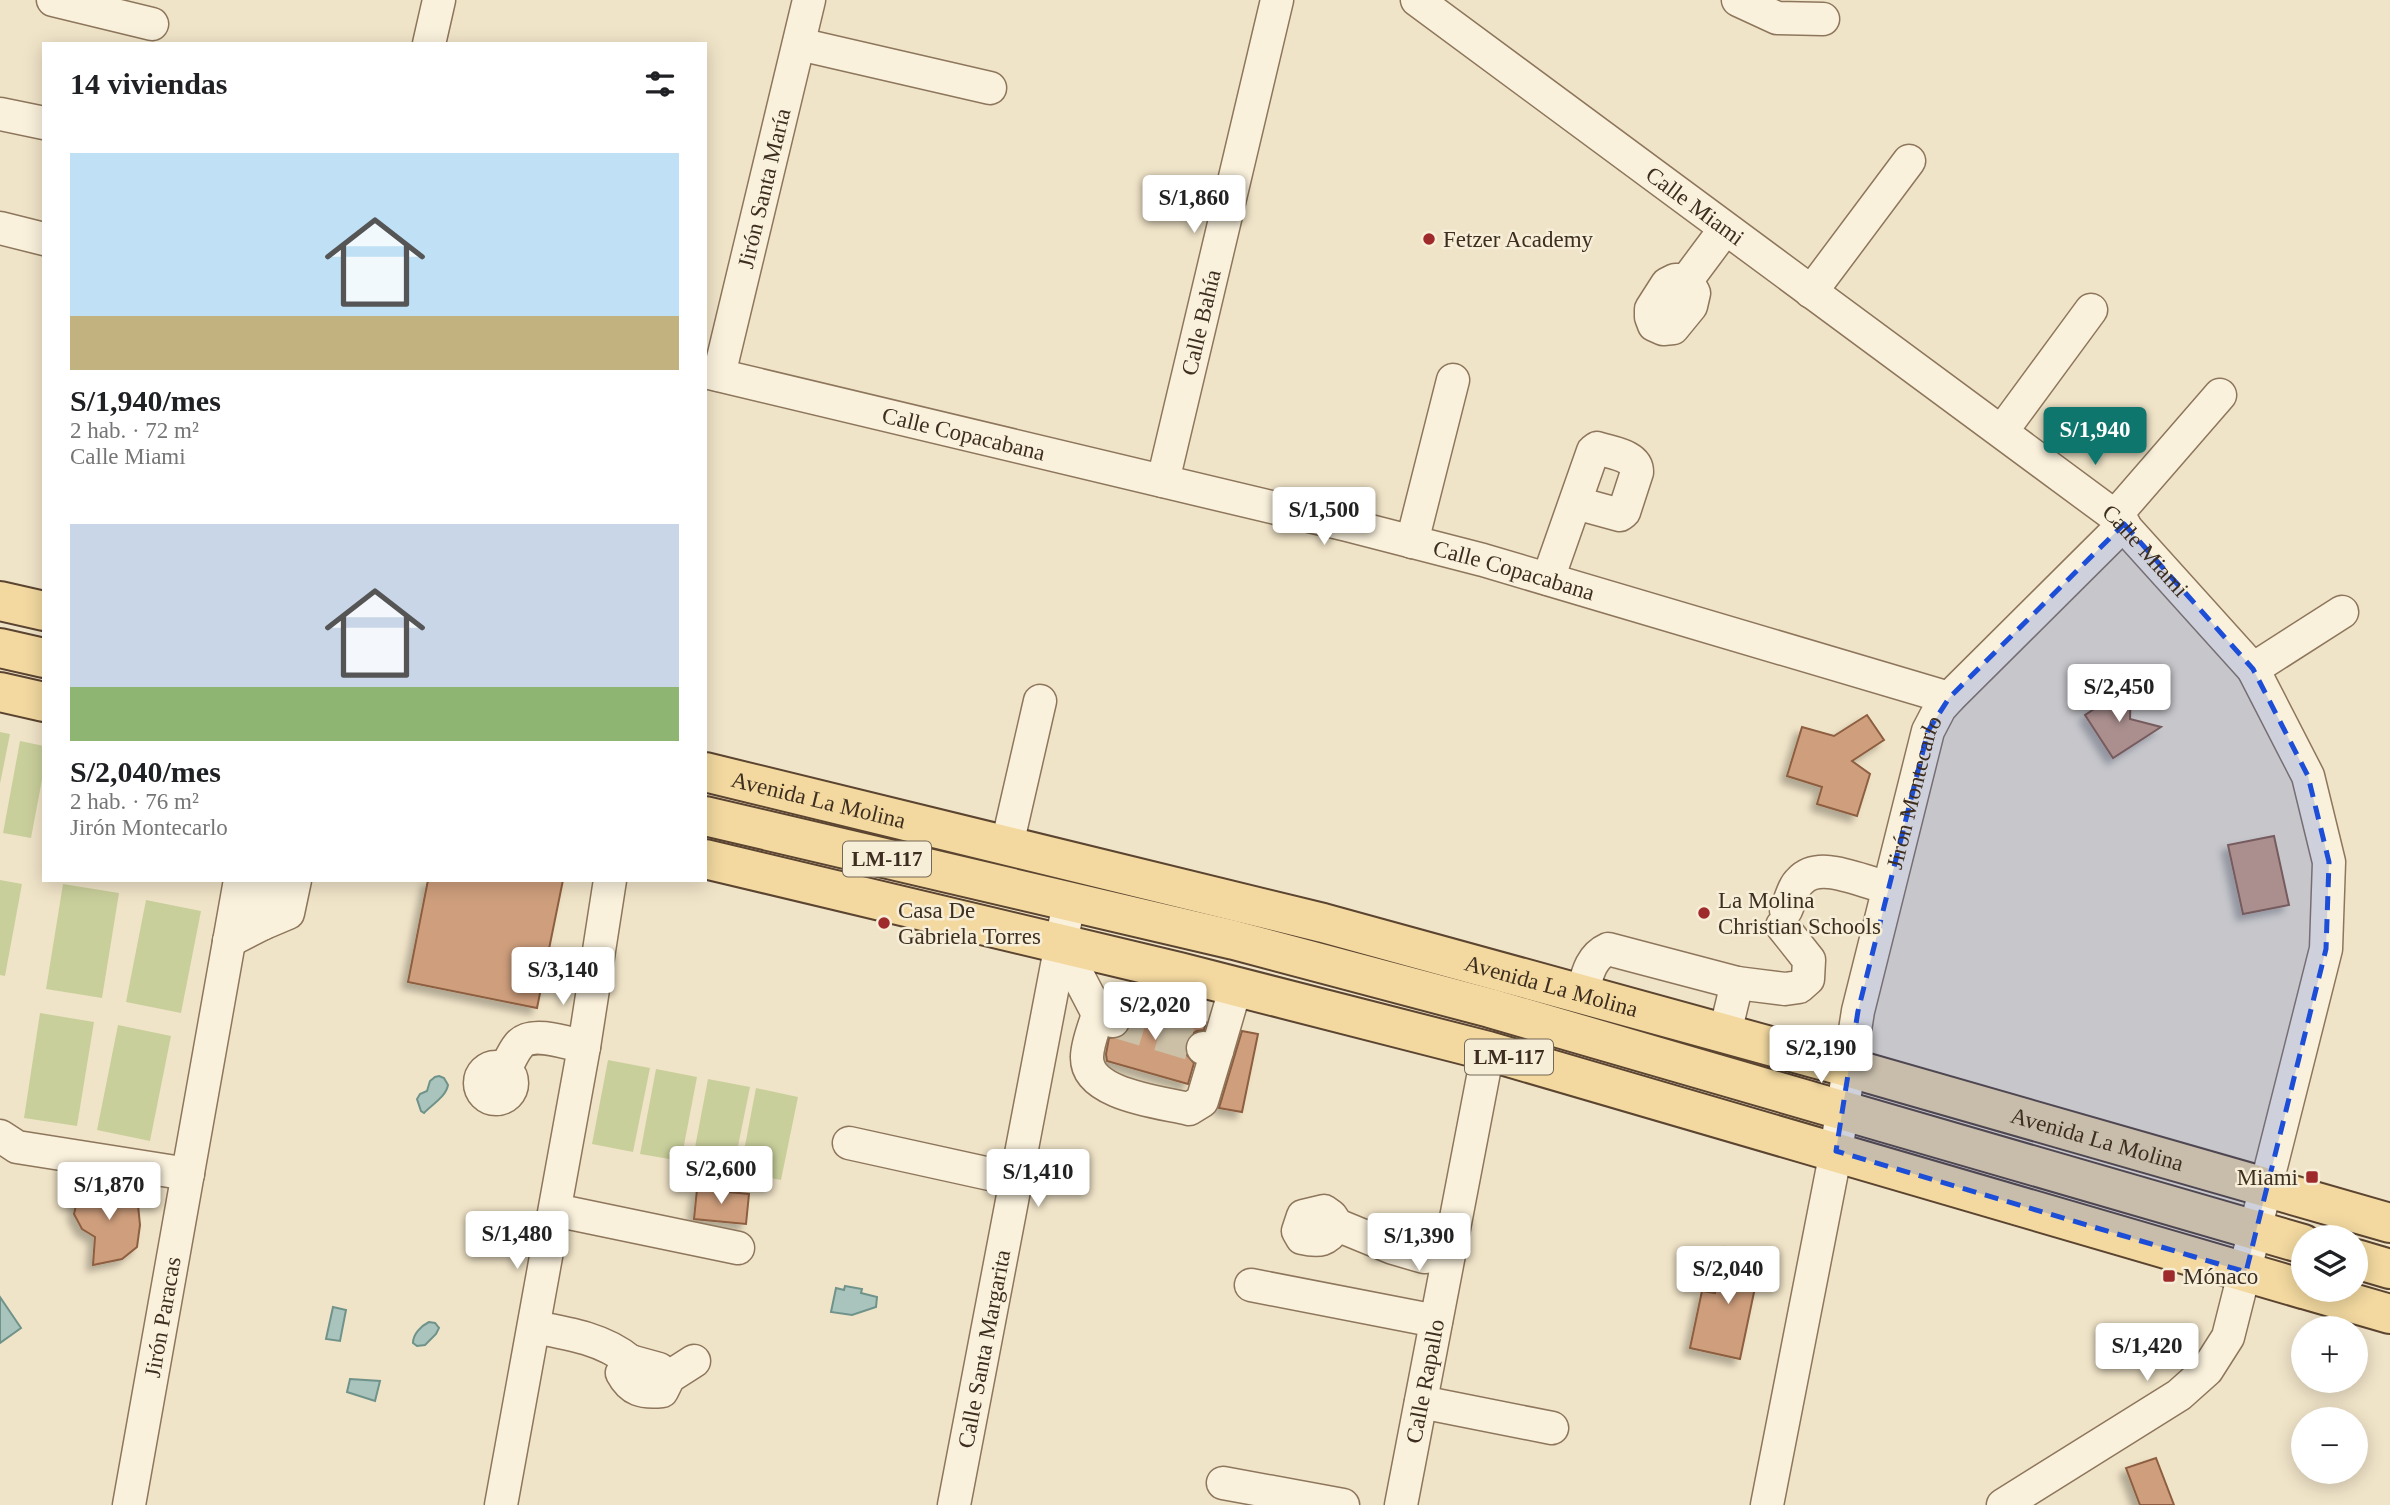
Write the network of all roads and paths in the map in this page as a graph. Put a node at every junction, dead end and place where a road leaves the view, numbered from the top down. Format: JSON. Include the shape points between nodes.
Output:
{"nodes":[{"id":1,"x":53,"y":0,"type":"edge"},
{"id":2,"x":439,"y":0,"type":"edge"},
{"id":3,"x":809,"y":0,"type":"edge"},
{"id":4,"x":1277,"y":0,"type":"edge"},
{"id":5,"x":1417,"y":0,"type":"edge"},
{"id":6,"x":1738,"y":0,"type":"edge"},
{"id":7,"x":1823,"y":19,"type":"dead end"},
{"id":8,"x":152,"y":24,"type":"dead end"},
{"id":9,"x":429,"y":42,"type":"edge"},
{"id":10,"x":799,"y":44,"type":"junction"},
{"id":11,"x":990,"y":88,"type":"dead end"},
{"id":12,"x":0,"y":114,"type":"edge"},
{"id":13,"x":42,"y":123,"type":"edge"},
{"id":14,"x":1909,"y":161,"type":"dead end"},
{"id":15,"x":0,"y":228,"type":"edge"},
{"id":16,"x":1725,"y":229,"type":"junction"},
{"id":17,"x":42,"y":238,"type":"edge"},
{"id":18,"x":1687,"y":280,"type":"dead end"},
{"id":19,"x":1811,"y":292,"type":"junction"},
{"id":20,"x":2091,"y":310,"type":"dead end"},
{"id":21,"x":712,"y":374,"type":"edge"},
{"id":22,"x":1453,"y":380,"type":"dead end"},
{"id":23,"x":2220,"y":395,"type":"dead end"},
{"id":24,"x":2002,"y":431,"type":"junction"},
{"id":25,"x":1163,"y":481,"type":"junction"},
{"id":26,"x":1576,"y":503,"type":"dead end"},
{"id":27,"x":2120,"y":520,"type":"junction"},
{"id":28,"x":1412,"y":542,"type":"junction"},
{"id":29,"x":1548,"y":579,"type":"junction"},
{"id":30,"x":2342,"y":612,"type":"dead end"},
{"id":31,"x":0,"y":648,"type":"edge"},
{"id":32,"x":42,"y":658,"type":"edge"},
{"id":33,"x":2253,"y":669,"type":"junction"},
{"id":34,"x":0,"y":692,"type":"edge"},
{"id":35,"x":1949,"y":698,"type":"junction"},
{"id":36,"x":1040,"y":701,"type":"dead end"},
{"id":37,"x":42,"y":702,"type":"edge"},
{"id":38,"x":707,"y":772,"type":"edge"},
{"id":39,"x":707,"y":817,"type":"edge"},
{"id":40,"x":1007,"y":845,"type":"junction"},
{"id":41,"x":707,"y":859,"type":"edge"},
{"id":42,"x":240,"y":882,"type":"edge"},
{"id":43,"x":272,"y":882,"type":"edge"},
{"id":44,"x":295,"y":882,"type":"edge"},
{"id":45,"x":610,"y":882,"type":"edge"},
{"id":46,"x":1888,"y":887,"type":"junction"},
{"id":47,"x":1069,"y":902,"type":"junction"},
{"id":48,"x":262,"y":924,"type":"junction"},
{"id":49,"x":229,"y":941,"type":"junction"},
{"id":50,"x":1061,"y":943,"type":"junction"},
{"id":51,"x":1737,"y":983,"type":"junction"},
{"id":52,"x":1236,"y":986,"type":"junction"},
{"id":53,"x":1582,"y":994,"type":"junction"},
{"id":54,"x":1725,"y":1033,"type":"junction"},
{"id":55,"x":584,"y":1047,"type":"junction"},
{"id":56,"x":1488,"y":1051,"type":"junction"},
{"id":57,"x":1850,"y":1068,"type":"junction"},
{"id":58,"x":505,"y":1070,"type":"dead end"},
{"id":59,"x":1843,"y":1109,"type":"junction"},
{"id":60,"x":0,"y":1136,"type":"edge"},
{"id":61,"x":849,"y":1143,"type":"dead end"},
{"id":62,"x":1836,"y":1152,"type":"junction"},
{"id":63,"x":188,"y":1174,"type":"junction"},
{"id":64,"x":1017,"y":1180,"type":"junction"},
{"id":65,"x":2266,"y":1186,"type":"junction"},
{"id":66,"x":555,"y":1210,"type":"junction"},
{"id":67,"x":2390,"y":1223,"type":"edge"},
{"id":68,"x":1337,"y":1225,"type":"dead end"},
{"id":69,"x":2256,"y":1230,"type":"junction"},
{"id":70,"x":2291,"y":1240,"type":"edge"},
{"id":71,"x":737,"y":1248,"type":"dead end"},
{"id":72,"x":1449,"y":1254,"type":"junction"},
{"id":73,"x":2368,"y":1263,"type":"edge"},
{"id":74,"x":2390,"y":1269,"type":"edge"},
{"id":75,"x":2246,"y":1272,"type":"junction"},
{"id":76,"x":1251,"y":1285,"type":"dead end"},
{"id":77,"x":2291,"y":1285,"type":"edge"},
{"id":78,"x":2349,"y":1302,"type":"edge"},
{"id":79,"x":2390,"y":1314,"type":"edge"},
{"id":80,"x":1436,"y":1321,"type":"junction"},
{"id":81,"x":534,"y":1327,"type":"junction"},
{"id":82,"x":682,"y":1369,"type":"dead end"},
{"id":83,"x":1421,"y":1402,"type":"junction"},
{"id":84,"x":1552,"y":1428,"type":"dead end"},
{"id":85,"x":1223,"y":1483,"type":"dead end"},
{"id":86,"x":129,"y":1505,"type":"edge"},
{"id":87,"x":502,"y":1505,"type":"edge"},
{"id":88,"x":954,"y":1505,"type":"edge"},
{"id":89,"x":1343,"y":1505,"type":"edge"},
{"id":90,"x":1401,"y":1505,"type":"edge"},
{"id":91,"x":1767,"y":1505,"type":"edge"},
{"id":92,"x":2003,"y":1505,"type":"edge"}],
"edges":[{"from":1,"to":8,"type":"street"},
{"from":2,"to":9,"type":"street"},
{"from":3,"to":10,"type":"street","name":"Jirón Santa María"},
{"from":4,"to":25,"type":"street","name":"Calle Bahía"},
{"from":5,"to":16,"type":"street","name":"Calle Miami"},
{"from":6,"to":7,"type":"street","via":[[1777,18]]},
{"from":10,"to":11,"type":"street"},
{"from":10,"to":21,"type":"street","name":"Jirón Santa María"},
{"from":12,"to":13,"type":"street"},
{"from":14,"to":19,"type":"street"},
{"from":15,"to":17,"type":"street"},
{"from":16,"to":18,"type":"street"},
{"from":16,"to":19,"type":"street","name":"Calle Miami"},
{"from":19,"to":24,"type":"street","name":"Calle Miami"},
{"from":20,"to":24,"type":"street"},
{"from":21,"to":25,"type":"street","name":"Calle Copacabana"},
{"from":22,"to":28,"type":"street"},
{"from":23,"to":27,"type":"street","name":"Jirón Montecarlo"},
{"from":24,"to":27,"type":"street","name":"Calle Miami"},
{"from":25,"to":28,"type":"street","name":"Calle Copacabana"},
{"from":26,"to":29,"type":"street"},
{"from":27,"to":33,"type":"street","name":"Calle Miami"},
{"from":27,"to":35,"type":"street","name":"Jirón Montecarlo"},
{"from":28,"to":29,"type":"street","name":"Calle Copacabana"},
{"from":29,"to":35,"type":"street","name":"Calle Copacabana"},
{"from":30,"to":33,"type":"street"},
{"from":31,"to":32,"type":"main road"},
{"from":33,"to":65,"type":"street","name":"Calle Miami","via":[[2308,776],[2329,862],[2326,949]]},
{"from":34,"to":37,"type":"main road"},
{"from":35,"to":46,"type":"street","name":"Jirón Montecarlo","via":[[1927,731]]},
{"from":36,"to":40,"type":"street"},
{"from":38,"to":40,"type":"main road","name":"Avenida La Molina","number":"LM-117"},
{"from":39,"to":47,"type":"main road","name":"Avenida La Molina","number":"LM-117"},
{"from":40,"to":53,"type":"main road","name":"Avenida La Molina","number":"LM-117","via":[[1323,923]]},
{"from":41,"to":50,"type":"main road","number":"LM-117"},
{"from":42,"to":49,"type":"street","name":"Jirón Paracas"},
{"from":43,"to":48,"type":"street"},
{"from":44,"to":48,"type":"street","via":[[288,913]]},
{"from":45,"to":55,"type":"street"},
{"from":46,"to":51,"type":"street","via":[[1831,871],[1817,871],[1799,881],[1784,918],[1809,960],[1808,979],[1799,987],[1784,989]]},
{"from":46,"to":57,"type":"street","name":"Jirón Montecarlo","via":[[1858,1011]]},
{"from":47,"to":50,"type":"street","name":"Calle Santa Margarita"},
{"from":47,"to":59,"type":"main road","name":"Avenida La Molina","number":"LM-117","via":[[1476,1004]]},
{"from":48,"to":49,"type":"street"},
{"from":49,"to":63,"type":"street","name":"Jirón Paracas"},
{"from":50,"to":52,"type":"main road","number":"LM-117"},
{"from":50,"to":52,"type":"street","via":[[1105,1018],[1086,1059],[1105,1087],[1126,1094],[1189,1109],[1202,1101],[1210,1050]]},
{"from":50,"to":64,"type":"street","name":"Calle Santa Margarita"},
{"from":51,"to":53,"type":"street","via":[[1608,949],[1597,953]]},
{"from":51,"to":54,"type":"street"},
{"from":52,"to":56,"type":"main road","number":"LM-117"},
{"from":53,"to":54,"type":"main road","name":"Avenida La Molina","number":"LM-117"},
{"from":54,"to":57,"type":"main road","name":"Avenida La Molina","number":"LM-117"},
{"from":55,"to":58,"type":"street","via":[[530,1037],[520,1043]]},
{"from":55,"to":66,"type":"street"},
{"from":56,"to":62,"type":"main road","number":"LM-117"},
{"from":56,"to":72,"type":"street","name":"Calle Rapallo"},
{"from":57,"to":59,"type":"street","name":"Jirón Montecarlo"},
{"from":57,"to":65,"type":"main road","name":"Avenida La Molina","number":"LM-117"},
{"from":59,"to":62,"type":"street","name":"Jirón Montecarlo"},
{"from":59,"to":69,"type":"main road","name":"Avenida La Molina","number":"LM-117"},
{"from":60,"to":63,"type":"street","via":[[17,1146]]},
{"from":61,"to":64,"type":"street"},
{"from":62,"to":75,"type":"main road","number":"LM-117"},
{"from":62,"to":91,"type":"street","name":"Jirón Montecarlo"},
{"from":63,"to":86,"type":"street","name":"Jirón Paracas"},
{"from":64,"to":88,"type":"street","name":"Calle Santa Margarita"},
{"from":65,"to":67,"type":"main road","name":"Avenida La Molina","number":"LM-117"},
{"from":65,"to":69,"type":"street","name":"Calle Miami"},
{"from":66,"to":71,"type":"street"},
{"from":66,"to":81,"type":"street"},
{"from":68,"to":72,"type":"street","via":[[1424,1257]]},
{"from":69,"to":70,"type":"main road","name":"Avenida La Molina","number":"LM-117"},
{"from":69,"to":75,"type":"street","name":"Calle Miami"},
{"from":72,"to":80,"type":"street","name":"Calle Rapallo"},
{"from":73,"to":74,"type":"main road"},
{"from":75,"to":77,"type":"main road","number":"LM-117"},
{"from":75,"to":92,"type":"street","name":"Calle Miami","via":[[2228,1337],[2194,1383]]},
{"from":76,"to":80,"type":"street"},
{"from":78,"to":79,"type":"main road","number":"LM-117"},
{"from":80,"to":83,"type":"street","name":"Calle Rapallo"},
{"from":81,"to":82,"type":"street","via":[[619,1351],[630,1361],[622,1373],[628,1384],[647,1392],[662,1391]]},
{"from":81,"to":87,"type":"street"},
{"from":83,"to":84,"type":"street"},
{"from":83,"to":90,"type":"street","name":"Calle Rapallo"},
{"from":85,"to":89,"type":"street"}]}
